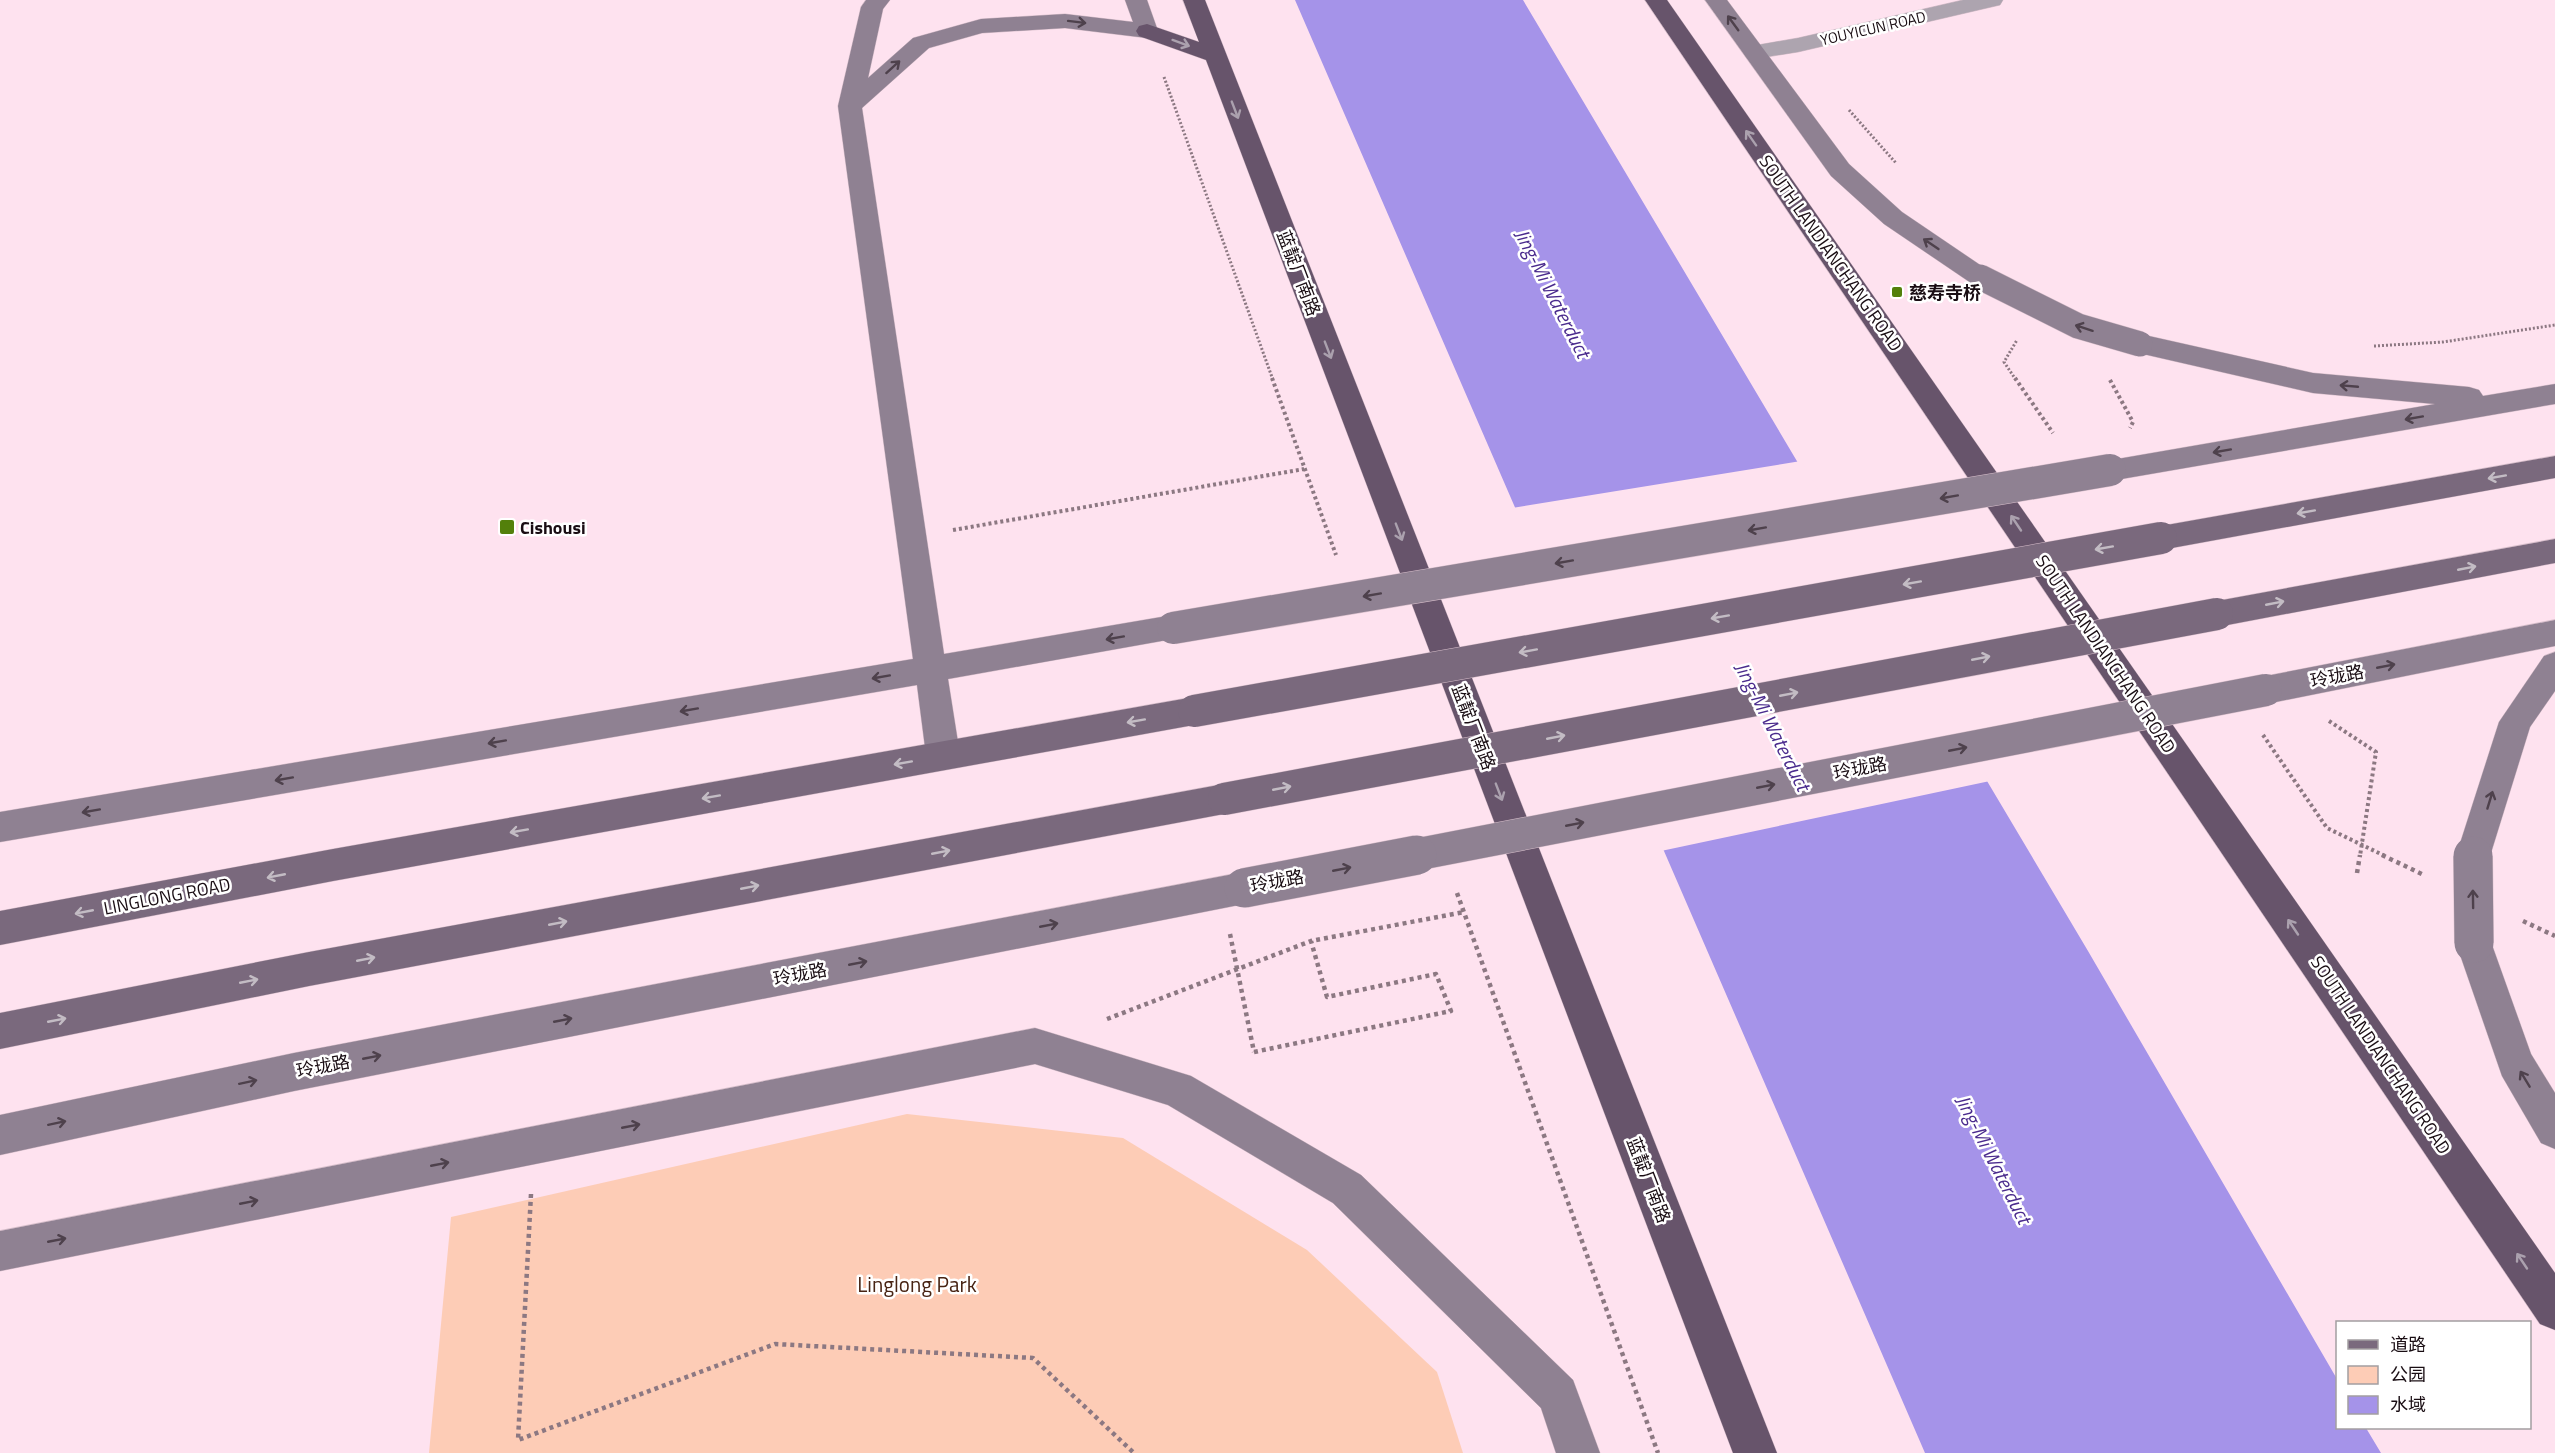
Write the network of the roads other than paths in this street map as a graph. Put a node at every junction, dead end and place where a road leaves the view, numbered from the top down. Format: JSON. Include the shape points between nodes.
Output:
{"nodes":[{"id":1,"x":879,"y":0,"type":"edge"},
{"id":2,"x":1136,"y":0,"type":"edge"},
{"id":3,"x":1194,"y":0,"type":"edge"},
{"id":4,"x":1656,"y":0,"type":"edge"},
{"id":5,"x":1716,"y":0,"type":"edge"},
{"id":6,"x":1992,"y":0,"type":"edge"},
{"id":7,"x":1147,"y":31,"type":"junction"},
{"id":8,"x":1754,"y":52,"type":"junction"},
{"id":9,"x":1214,"y":55,"type":"junction"},
{"id":10,"x":850,"y":106,"type":"junction"},
{"id":11,"x":2555,"y":394,"type":"edge"},
{"id":12,"x":2512,"y":401,"type":"junction"},
{"id":13,"x":2555,"y":467,"type":"edge"},
{"id":14,"x":2555,"y":551,"type":"edge"},
{"id":15,"x":2555,"y":633,"type":"edge"},
{"id":16,"x":2555,"y":665,"type":"edge"},
{"id":17,"x":930,"y":669,"type":"junction"},
{"id":18,"x":943,"y":755,"type":"junction"},
{"id":19,"x":0,"y":827,"type":"edge"},
{"id":20,"x":0,"y":928,"type":"edge"},
{"id":21,"x":0,"y":1031,"type":"edge"},
{"id":22,"x":2555,"y":1129,"type":"edge"},
{"id":23,"x":0,"y":1135,"type":"edge"},
{"id":24,"x":0,"y":1251,"type":"edge"},
{"id":25,"x":2555,"y":1309,"type":"edge"},
{"id":26,"x":1578,"y":1453,"type":"edge"},
{"id":27,"x":1755,"y":1453,"type":"edge"}],
"edges":[{"from":1,"to":10,"type":"street","via":[[872,7]]},
{"from":2,"to":7,"type":"street"},
{"from":3,"to":9,"type":"highway","name":"蓝靛厂南路"},
{"from":25,"to":4,"type":"highway","name":"SOUTH LANDIANCHANG ROAD","one_way":true},
{"from":8,"to":5,"type":"street","one_way":true},
{"from":6,"to":8,"type":"street","name":"YOUYICUN ROAD"},
{"from":7,"to":9,"type":"highway","one_way":true},
{"from":10,"to":7,"type":"street","one_way":true,"via":[[921,43],[981,26],[1065,21]]},
{"from":12,"to":8,"type":"street","one_way":true,"bridge":true,"via":[[2313,383],[2078,326],[1980,277],[1893,218],[1840,170]]},
{"from":9,"to":27,"type":"highway","name":"蓝靛厂南路","one_way":true},
{"from":10,"to":17,"type":"street"},
{"from":11,"to":12,"type":"street"},
{"from":12,"to":17,"type":"street","one_way":true,"bridge":true},
{"from":13,"to":18,"type":"main road","one_way":true,"bridge":true},
{"from":21,"to":14,"type":"main road","one_way":true,"bridge":true,"via":[[332,965]]},
{"from":23,"to":15,"type":"street","name":"玲珑路","one_way":true,"bridge":true,"via":[[294,1072]]},
{"from":22,"to":16,"type":"street","one_way":true,"bridge":true,"via":[[2515,1063],[2474,943],[2473,856],[2515,722]]},
{"from":17,"to":18,"type":"street"},
{"from":17,"to":19,"type":"street","one_way":true},
{"from":18,"to":20,"type":"main road","one_way":true},
{"from":24,"to":26,"type":"street","one_way":true,"via":[[1035,1046],[1177,1089],[1347,1189],[1558,1395]]}]}
